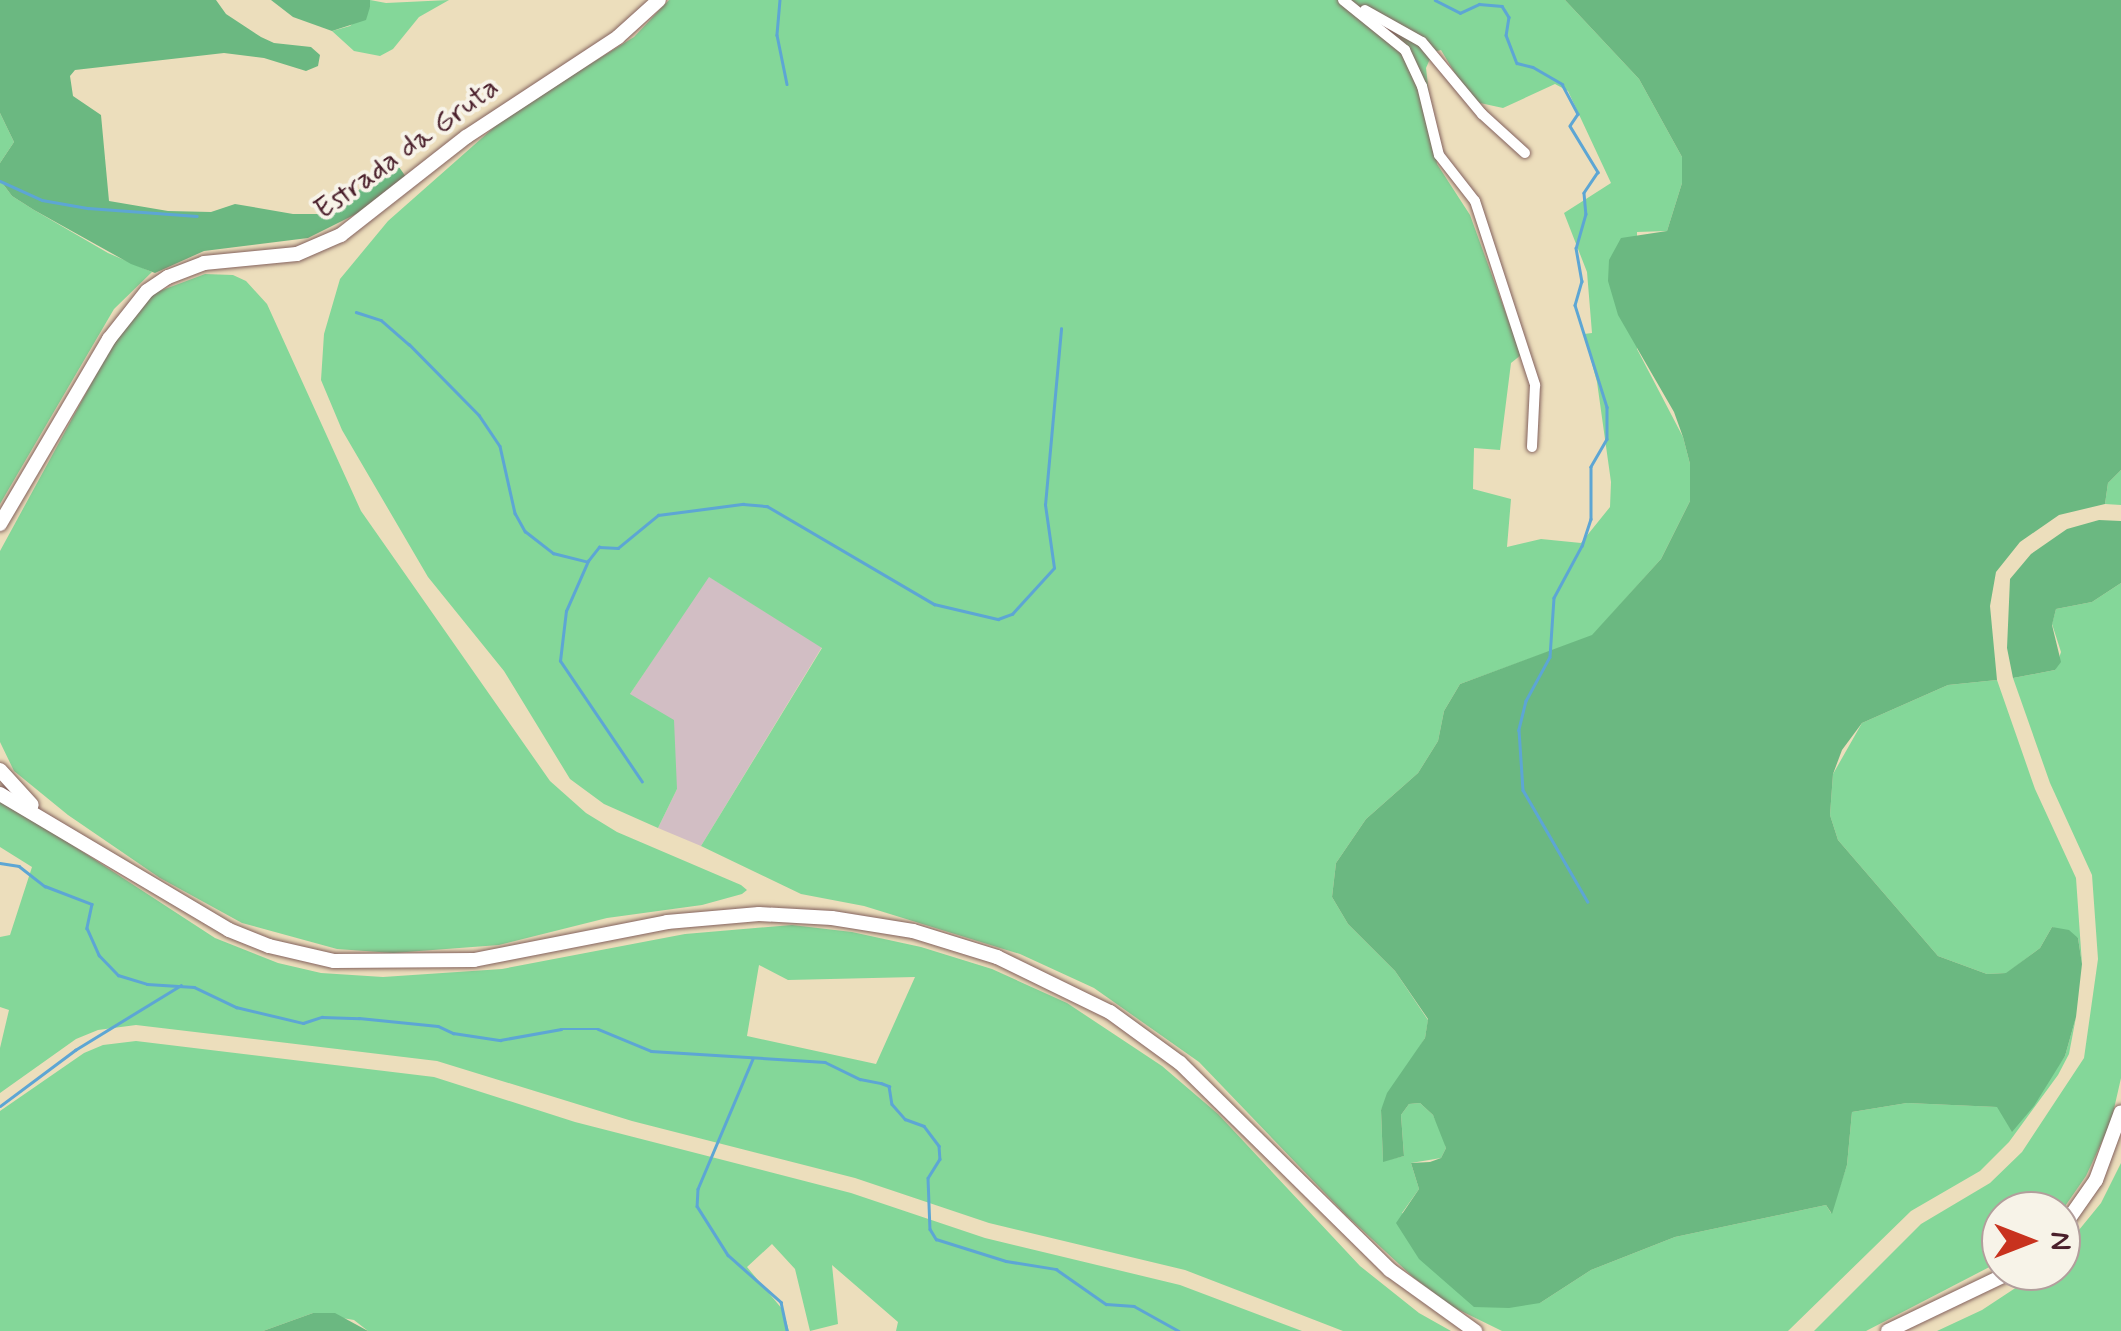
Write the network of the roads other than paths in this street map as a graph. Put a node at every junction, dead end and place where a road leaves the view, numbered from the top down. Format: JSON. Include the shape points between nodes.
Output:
{"nodes":[{"id":1,"x":659,"y":0,"type":"edge"},
{"id":2,"x":1344,"y":1,"type":"edge"},
{"id":3,"x":1525,"y":154,"type":"dead end"},
{"id":4,"x":1532,"y":447,"type":"dead end"},
{"id":5,"x":27,"y":479,"type":"junction"},
{"id":6,"x":0,"y":513,"type":"edge"},
{"id":7,"x":0,"y":524,"type":"edge"},
{"id":8,"x":0,"y":770,"type":"edge"},
{"id":9,"x":0,"y":794,"type":"edge"},
{"id":10,"x":47,"y":820,"type":"junction"},
{"id":11,"x":2121,"y":1112,"type":"edge"},
{"id":12,"x":2081,"y":1201,"type":"edge"},
{"id":13,"x":1981,"y":1287,"type":"edge"},
{"id":14,"x":1476,"y":1331,"type":"edge"},
{"id":15,"x":1888,"y":1331,"type":"edge"}],
"edges":[{"from":1,"to":5,"type":"main road","name":"Estrada da Gruta","via":[[618,37],[466,137],[341,235],[297,254],[204,263],[147,290],[109,339]]},
{"from":2,"to":3,"type":"street","via":[[1422,42]]},
{"from":2,"to":4,"type":"street","via":[[1405,50],[1422,86],[1439,156],[1474,201],[1535,385]]},
{"from":5,"to":6,"type":"main road"},
{"from":5,"to":7,"type":"main road"},
{"from":8,"to":10,"type":"main road"},
{"from":9,"to":10,"type":"main road"},
{"from":10,"to":14,"type":"main road","via":[[229,930],[334,961],[474,960],[667,922],[759,914],[913,931],[997,957],[1110,1012],[1180,1063],[1390,1270]]},
{"from":11,"to":12,"type":"main road"},
{"from":13,"to":15,"type":"main road"}]}
